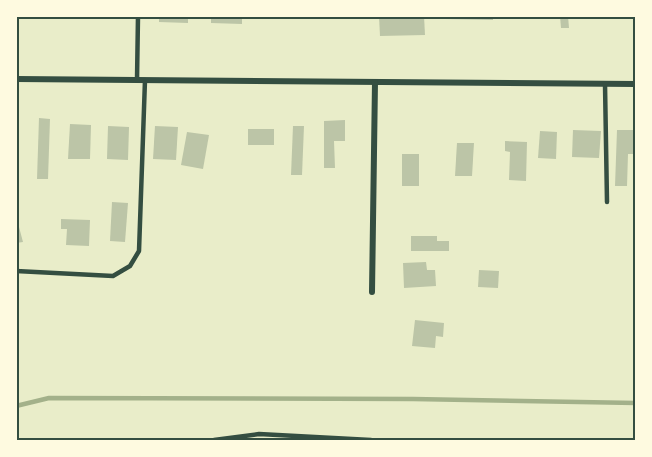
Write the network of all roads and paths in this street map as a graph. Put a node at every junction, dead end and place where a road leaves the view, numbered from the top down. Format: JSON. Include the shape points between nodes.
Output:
{"nodes":[{"id":1,"x":138,"y":16,"type":"edge"},
{"id":2,"x":16,"y":79,"type":"edge"},
{"id":3,"x":137,"y":80,"type":"junction"},
{"id":4,"x":145,"y":80,"type":"junction"},
{"id":5,"x":375,"y":82,"type":"junction"},
{"id":6,"x":605,"y":84,"type":"junction"},
{"id":7,"x":636,"y":84,"type":"edge"},
{"id":8,"x":607,"y":202,"type":"dead end"},
{"id":9,"x":16,"y":270,"type":"edge"},
{"id":10,"x":372,"y":292,"type":"dead end"},
{"id":11,"x":214,"y":441,"type":"edge"},
{"id":12,"x":371,"y":441,"type":"edge"}],
"edges":[{"from":1,"to":3,"type":"lane"},
{"from":2,"to":3,"type":"street"},
{"from":3,"to":4,"type":"street"},
{"from":4,"to":5,"type":"street"},
{"from":4,"to":9,"type":"lane","via":[[139,251],[130,266],[113,276]]},
{"from":5,"to":6,"type":"street"},
{"from":5,"to":10,"type":"street"},
{"from":6,"to":7,"type":"street"},
{"from":6,"to":8,"type":"lane"},
{"from":11,"to":12,"type":"lane","via":[[259,434]]}]}
